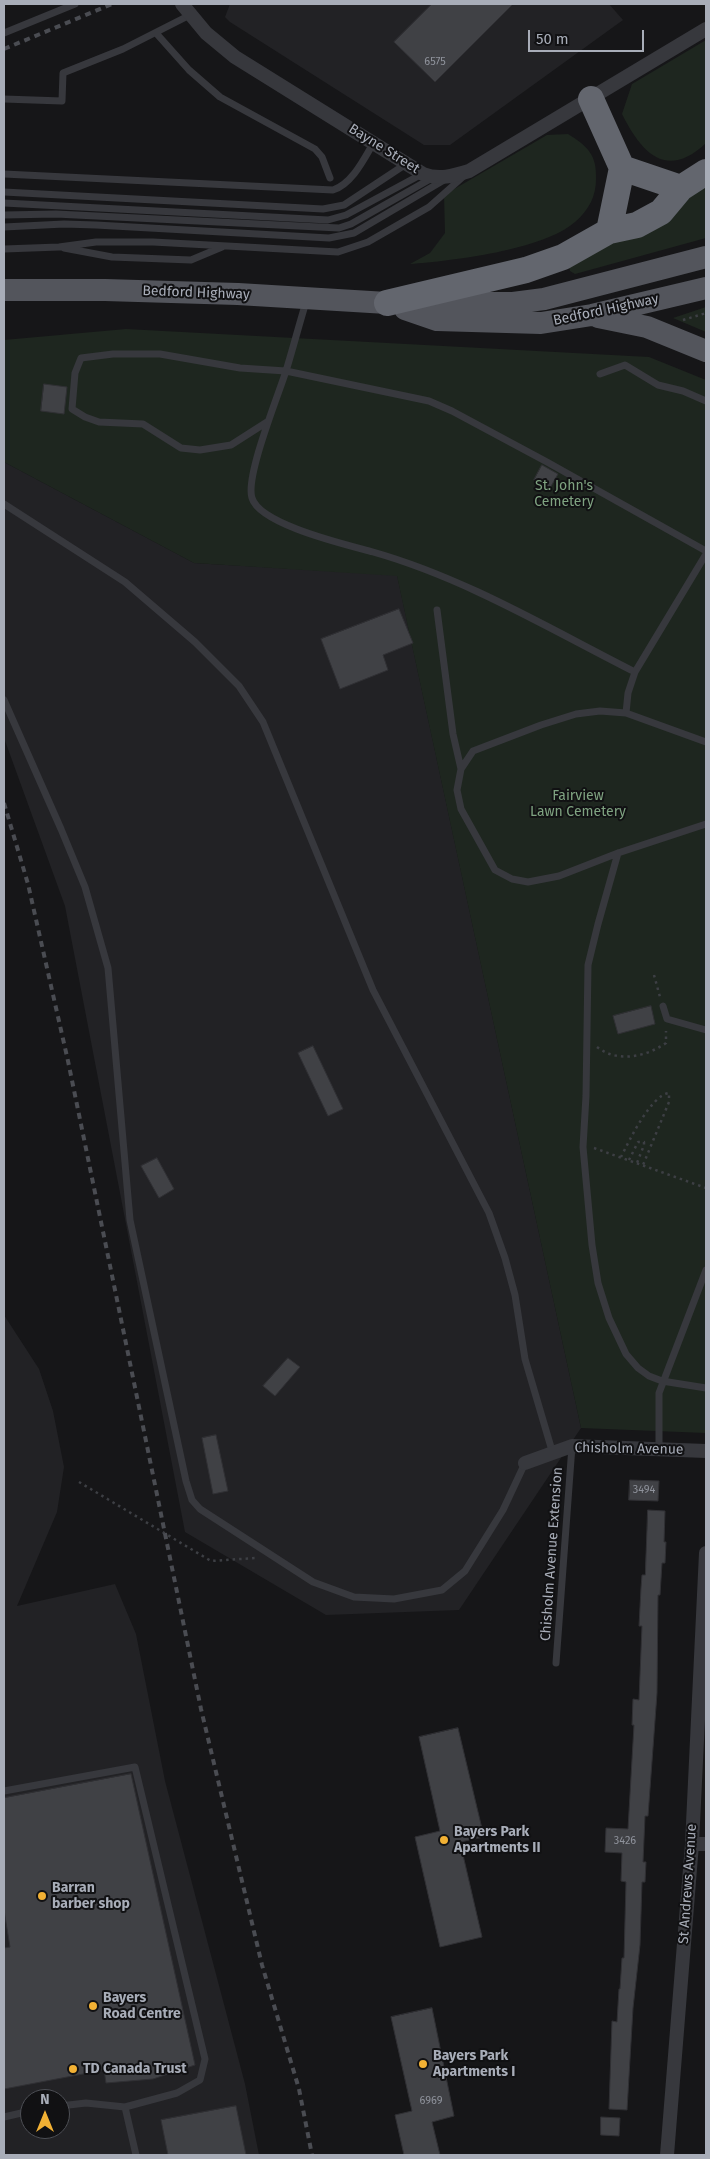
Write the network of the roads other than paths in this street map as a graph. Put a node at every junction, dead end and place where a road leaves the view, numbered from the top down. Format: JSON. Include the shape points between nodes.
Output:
{"nodes":[{"id":1,"x":75,"y":4,"type":"edge"},
{"id":2,"x":186,"y":9,"type":"edge"},
{"id":3,"x":706,"y":29,"type":"edge"},
{"id":4,"x":4,"y":33,"type":"edge"},
{"id":5,"x":156,"y":33,"type":"junction"},
{"id":6,"x":591,"y":99,"type":"junction"},
{"id":7,"x":4,"y":100,"type":"edge"},
{"id":8,"x":374,"y":142,"type":"junction"},
{"id":9,"x":406,"y":163,"type":"junction"},
{"id":10,"x":622,"y":168,"type":"junction"},
{"id":11,"x":469,"y":171,"type":"junction"},
{"id":12,"x":706,"y":172,"type":"edge"},
{"id":13,"x":4,"y":174,"type":"edge"},
{"id":14,"x":428,"y":176,"type":"junction"},
{"id":15,"x":449,"y":177,"type":"junction"},
{"id":16,"x":330,"y":178,"type":"dead end"},
{"id":17,"x":681,"y":188,"type":"junction"},
{"id":18,"x":4,"y":192,"type":"edge"},
{"id":19,"x":4,"y":204,"type":"edge"},
{"id":20,"x":4,"y":215,"type":"edge"},
{"id":21,"x":4,"y":227,"type":"edge"},
{"id":22,"x":609,"y":231,"type":"junction"},
{"id":23,"x":59,"y":247,"type":"junction"},
{"id":24,"x":223,"y":247,"type":"junction"},
{"id":25,"x":4,"y":249,"type":"edge"},
{"id":26,"x":706,"y":257,"type":"edge"},
{"id":27,"x":706,"y":288,"type":"edge"},
{"id":28,"x":4,"y":290,"type":"edge"},
{"id":29,"x":307,"y":298,"type":"junction"},
{"id":30,"x":388,"y":303,"type":"junction"},
{"id":31,"x":592,"y":315,"type":"junction"},
{"id":32,"x":706,"y":351,"type":"edge"},
{"id":33,"x":286,"y":371,"type":"junction"},
{"id":34,"x":600,"y":374,"type":"dead end"},
{"id":35,"x":706,"y":401,"type":"edge"},
{"id":36,"x":267,"y":422,"type":"junction"},
{"id":37,"x":4,"y":504,"type":"edge"},
{"id":38,"x":706,"y":553,"type":"edge"},
{"id":39,"x":437,"y":610,"type":"dead end"},
{"id":40,"x":634,"y":672,"type":"junction"},
{"id":41,"x":4,"y":700,"type":"edge"},
{"id":42,"x":626,"y":713,"type":"junction"},
{"id":43,"x":706,"y":742,"type":"edge"},
{"id":44,"x":461,"y":769,"type":"junction"},
{"id":45,"x":706,"y":824,"type":"edge"},
{"id":46,"x":618,"y":853,"type":"junction"},
{"id":47,"x":663,"y":1006,"type":"road end"},
{"id":48,"x":706,"y":1030,"type":"edge"},
{"id":49,"x":706,"y":1270,"type":"edge"},
{"id":50,"x":662,"y":1381,"type":"junction"},
{"id":51,"x":706,"y":1388,"type":"edge"},
{"id":52,"x":572,"y":1446,"type":"junction"},
{"id":53,"x":659,"y":1449,"type":"junction"},
{"id":54,"x":706,"y":1451,"type":"edge"},
{"id":55,"x":553,"y":1454,"type":"junction"},
{"id":56,"x":525,"y":1463,"type":"joint"},
{"id":57,"x":706,"y":1553,"type":"edge"},
{"id":58,"x":556,"y":1664,"type":"dead end"},
{"id":59,"x":4,"y":1791,"type":"edge"},
{"id":60,"x":699,"y":1844,"type":"edge"},
{"id":61,"x":70,"y":2105,"type":"edge"},
{"id":62,"x":125,"y":2107,"type":"junction"},
{"id":63,"x":20,"y":2113,"type":"edge"},
{"id":64,"x":4,"y":2117,"type":"edge"},
{"id":65,"x":136,"y":2155,"type":"edge"},
{"id":66,"x":666,"y":2155,"type":"edge"}],
"edges":[{"from":1,"to":4,"type":"lane"},
{"from":2,"to":5,"type":"lane"},
{"from":2,"to":8,"type":"street","name":"Bayne Street","via":[[206,33],[235,57]]},
{"from":3,"to":6,"type":"street","name":"Bayne Street"},
{"from":5,"to":7,"type":"lane","via":[[63,73],[62,101]]},
{"from":5,"to":16,"type":"lane","via":[[189,70],[220,97],[315,149],[322,157]]},
{"from":6,"to":10,"type":"highway"},
{"from":6,"to":11,"type":"street","name":"Bayne Street"},
{"from":8,"to":9,"type":"street","name":"Bayne Street"},
{"from":8,"to":13,"type":"lane","via":[[345,184],[333,190]]},
{"from":9,"to":14,"type":"street","name":"Bayne Street"},
{"from":9,"to":18,"type":"lane","via":[[333,209]]},
{"from":10,"to":17,"type":"highway"},
{"from":10,"to":22,"type":"highway"},
{"from":11,"to":15,"type":"street","name":"Bayne Street"},
{"from":11,"to":24,"type":"lane","via":[[429,207],[355,247],[322,252]]},
{"from":12,"to":17,"type":"highway"},
{"from":14,"to":15,"type":"street","name":"Bayne Street"},
{"from":14,"to":19,"type":"lane","via":[[346,215],[328,220]]},
{"from":14,"to":20,"type":"lane","via":[[351,224],[339,228],[56,214]]},
{"from":15,"to":21,"type":"lane","via":[[354,233],[335,238],[96,225]]},
{"from":17,"to":22,"type":"highway","via":[[661,212],[637,226]]},
{"from":22,"to":30,"type":"highway","via":[[548,263]]},
{"from":23,"to":24,"type":"lane","via":[[96,242]]},
{"from":23,"to":24,"type":"lane","via":[[112,257],[191,260]]},
{"from":23,"to":25,"type":"lane"},
{"from":26,"to":30,"type":"main road","name":"Bedford Highway","via":[[544,299],[513,303]]},
{"from":27,"to":31,"type":"main road","name":"Bedford Highway"},
{"from":28,"to":29,"type":"main road","name":"Bedford Highway","via":[[105,290]]},
{"from":29,"to":30,"type":"main road","name":"Bedford Highway"},
{"from":29,"to":33,"type":"lane"},
{"from":30,"to":31,"type":"main road","name":"Bedford Highway","via":[[437,320],[541,323]]},
{"from":31,"to":32,"type":"main road","via":[[647,327]]},
{"from":33,"to":36,"type":"lane"},
{"from":33,"to":36,"type":"lane","via":[[240,368],[160,354],[113,354],[81,358],[75,373],[72,410],[99,422],[143,424],[181,448],[200,450],[231,445]]},
{"from":33,"to":38,"type":"lane","via":[[429,401],[478,425]]},
{"from":34,"to":35,"type":"lane","via":[[625,365],[658,385]]},
{"from":36,"to":40,"type":"lane","via":[[251,481],[252,499],[264,514],[311,535],[411,563],[482,594]]},
{"from":37,"to":55,"type":"lane","via":[[125,582],[195,642],[239,686],[263,722],[373,990],[489,1213],[515,1295],[525,1359]]},
{"from":38,"to":40,"type":"lane"},
{"from":39,"to":44,"type":"lane","via":[[453,734]]},
{"from":40,"to":42,"type":"lane"},
{"from":41,"to":56,"type":"lane","via":[[81,879],[108,968],[130,1220],[192,1500],[200,1509],[313,1582],[354,1597],[394,1599],[442,1590],[465,1572],[503,1510]]},
{"from":42,"to":43,"type":"lane"},
{"from":42,"to":44,"type":"lane","via":[[576,714],[541,725],[473,751]]},
{"from":44,"to":46,"type":"lane","via":[[457,790],[461,809],[494,870],[528,882],[559,876]]},
{"from":45,"to":46,"type":"lane"},
{"from":46,"to":50,"type":"lane","via":[[588,965],[583,1146],[592,1245],[598,1283],[609,1318],[626,1354],[638,1368]]},
{"from":47,"to":48,"type":"lane","via":[[666,1019]]},
{"from":49,"to":50,"type":"lane"},
{"from":50,"to":51,"type":"lane"},
{"from":50,"to":53,"type":"lane"},
{"from":52,"to":53,"type":"street","name":"Chisholm Avenue"},
{"from":52,"to":55,"type":"street","name":"Chisholm Avenue"},
{"from":52,"to":58,"type":"lane","name":"Chisholm Avenue Extension"},
{"from":53,"to":54,"type":"street","name":"Chisholm Avenue"},
{"from":55,"to":56,"type":"street","name":"Chisholm Avenue"},
{"from":57,"to":60,"type":"street","name":"St Andrews Avenue"},
{"from":59,"to":62,"type":"lane","via":[[135,1767],[205,2059],[200,2080],[177,2093]]},
{"from":60,"to":66,"type":"street","name":"St Andrews Avenue"},
{"from":61,"to":62,"type":"lane"},
{"from":62,"to":65,"type":"lane"},
{"from":63,"to":64,"type":"lane"}]}
